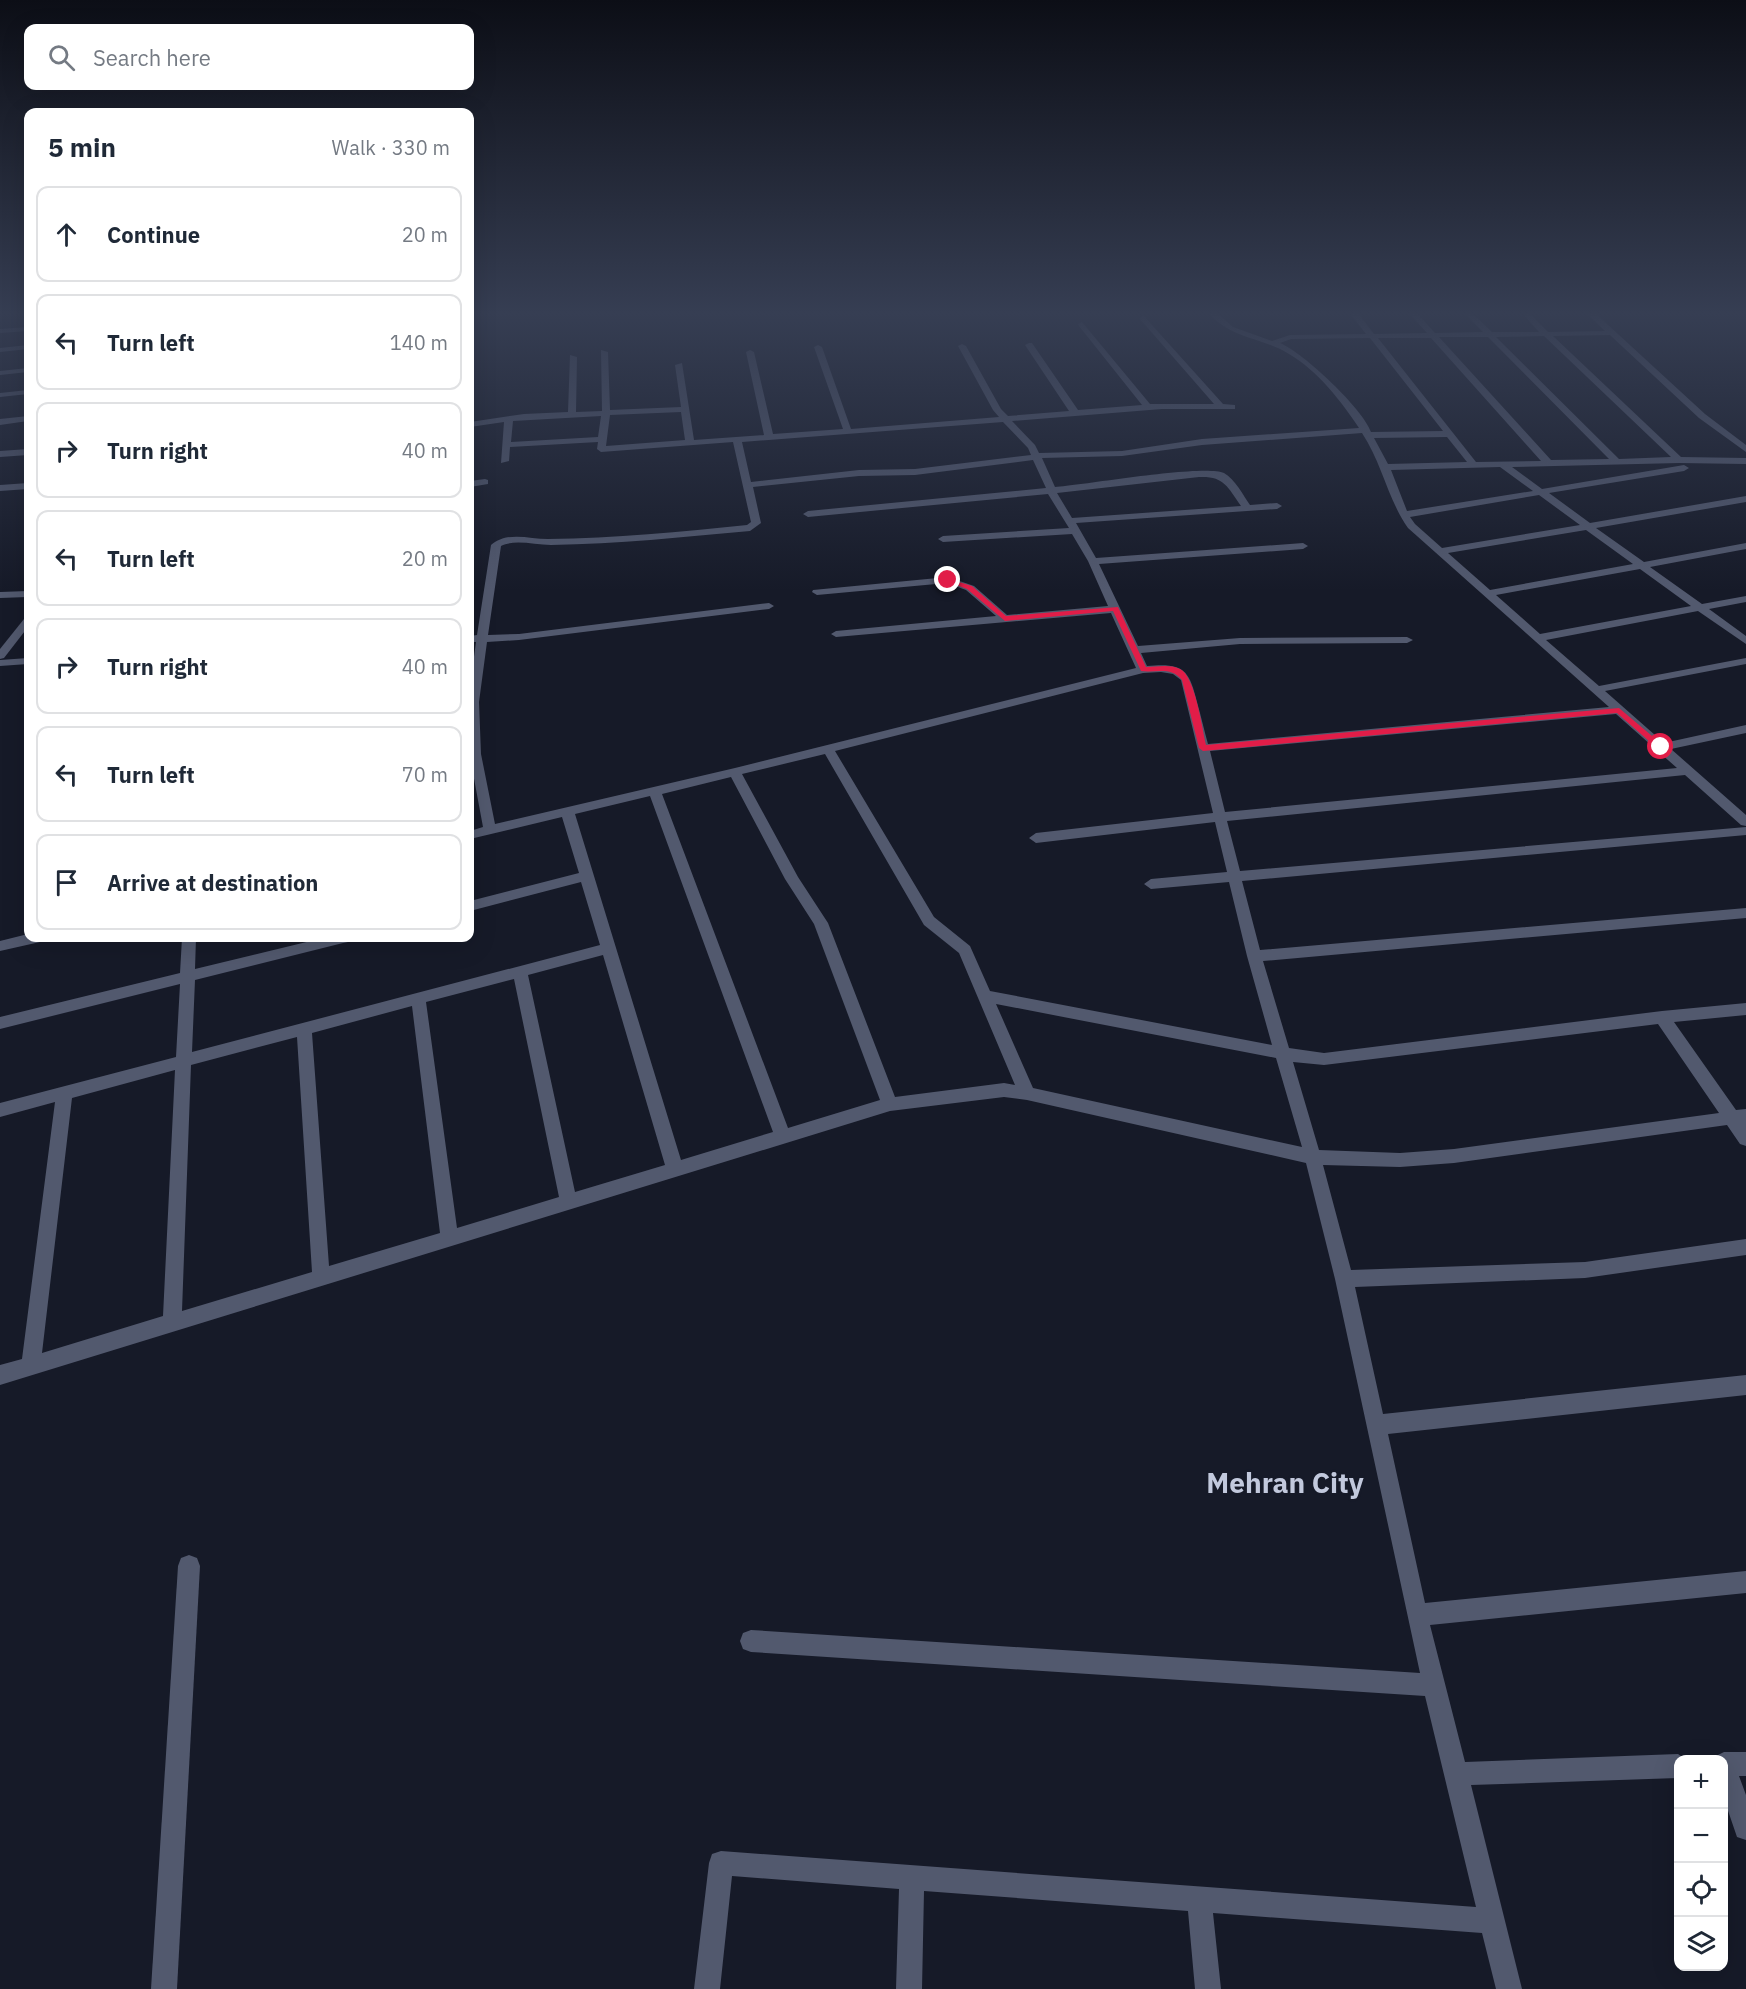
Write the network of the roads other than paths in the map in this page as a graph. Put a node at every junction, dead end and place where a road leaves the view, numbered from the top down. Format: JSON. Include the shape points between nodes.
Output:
{"nodes":[{"id":1,"x":572,"y":405,"type":"edge"},
{"id":2,"x":606,"y":405,"type":"edge"},
{"id":3,"x":685,"y":405,"type":"edge"},
{"id":4,"x":762,"y":405,"type":"edge"},
{"id":5,"x":838,"y":405,"type":"edge"},
{"id":6,"x":994,"y":405,"type":"edge"},
{"id":7,"x":1069,"y":405,"type":"edge"},
{"id":8,"x":1342,"y":405,"type":"edge"},
{"id":9,"x":1427,"y":405,"type":"edge"},
{"id":10,"x":1494,"y":405,"type":"edge"},
{"id":11,"x":1559,"y":405,"type":"edge"},
{"id":12,"x":1621,"y":405,"type":"edge"},
{"id":13,"x":1690,"y":405,"type":"edge"},
{"id":14,"x":1220,"y":406,"type":"joint"},
{"id":15,"x":1232,"y":406,"type":"dead end"},
{"id":16,"x":1148,"y":407,"type":"joint"},
{"id":17,"x":686,"y":409,"type":"junction"},
{"id":18,"x":606,"y":413,"type":"junction"},
{"id":19,"x":1075,"y":413,"type":"junction"},
{"id":20,"x":572,"y":415,"type":"junction"},
{"id":21,"x":509,"y":419,"type":"junction"},
{"id":22,"x":1005,"y":419,"type":"junction"},
{"id":23,"x":24,"y":420,"type":"edge"},
{"id":24,"x":0,"y":422,"type":"edge"},
{"id":25,"x":474,"y":423,"type":"edge"},
{"id":26,"x":848,"y":432,"type":"junction"},
{"id":27,"x":1367,"y":432,"type":"junction"},
{"id":28,"x":1451,"y":434,"type":"junction"},
{"id":29,"x":769,"y":437,"type":"junction"},
{"id":30,"x":602,"y":439,"type":"junction"},
{"id":31,"x":737,"y":439,"type":"junction"},
{"id":32,"x":690,"y":443,"type":"junction"},
{"id":33,"x":506,"y":445,"type":"junction"},
{"id":34,"x":1746,"y":449,"type":"edge"},
{"id":35,"x":24,"y":452,"type":"edge"},
{"id":36,"x":0,"y":454,"type":"edge"},
{"id":37,"x":1035,"y":455,"type":"junction"},
{"id":38,"x":1679,"y":460,"type":"junction"},
{"id":39,"x":1694,"y":460,"type":"junction"},
{"id":40,"x":504,"y":461,"type":"dead end"},
{"id":41,"x":1746,"y":461,"type":"edge"},
{"id":42,"x":1617,"y":462,"type":"junction"},
{"id":43,"x":1548,"y":463,"type":"junction"},
{"id":44,"x":1502,"y":464,"type":"junction"},
{"id":45,"x":1474,"y":465,"type":"junction"},
{"id":46,"x":1384,"y":467,"type":"junction"},
{"id":47,"x":484,"y":482,"type":"dead end"},
{"id":48,"x":474,"y":483,"type":"edge"},
{"id":49,"x":748,"y":485,"type":"junction"},
{"id":50,"x":24,"y":486,"type":"edge"},
{"id":51,"x":0,"y":488,"type":"edge"},
{"id":52,"x":1051,"y":490,"type":"junction"},
{"id":53,"x":1540,"y":492,"type":"junction"},
{"id":54,"x":1746,"y":499,"type":"edge"},
{"id":55,"x":1276,"y":506,"type":"dead end"},
{"id":56,"x":1247,"y":508,"type":"junction"},
{"id":57,"x":808,"y":514,"type":"dead end"},
{"id":58,"x":1403,"y":515,"type":"junction"},
{"id":59,"x":1069,"y":521,"type":"junction"},
{"id":60,"x":1587,"y":526,"type":"junction"},
{"id":61,"x":1075,"y":531,"type":"junction"},
{"id":62,"x":943,"y":539,"type":"dead end"},
{"id":63,"x":1303,"y":546,"type":"dead end"},
{"id":64,"x":1746,"y":546,"type":"edge"},
{"id":65,"x":1439,"y":552,"type":"junction"},
{"id":66,"x":1093,"y":561,"type":"junction"},
{"id":67,"x":1642,"y":565,"type":"junction"},
{"id":68,"x":817,"y":592,"type":"dead end"},
{"id":69,"x":24,"y":594,"type":"edge"},
{"id":70,"x":1487,"y":594,"type":"junction"},
{"id":71,"x":0,"y":596,"type":"edge"},
{"id":72,"x":1746,"y":599,"type":"edge"},
{"id":73,"x":769,"y":606,"type":"dead end"},
{"id":74,"x":1700,"y":607,"type":"junction"},
{"id":75,"x":1115,"y":609,"type":"junction"},
{"id":76,"x":1005,"y":619,"type":"junction"},
{"id":77,"x":24,"y":626,"type":"edge"},
{"id":78,"x":836,"y":634,"type":"dead end"},
{"id":79,"x":1537,"y":638,"type":"junction"},
{"id":80,"x":474,"y":639,"type":"edge"},
{"id":81,"x":482,"y":639,"type":"junction"},
{"id":82,"x":1407,"y":640,"type":"dead end"},
{"id":83,"x":1746,"y":641,"type":"edge"},
{"id":84,"x":1134,"y":650,"type":"junction"},
{"id":85,"x":0,"y":656,"type":"edge"},
{"id":86,"x":1746,"y":660,"type":"edge"},
{"id":87,"x":24,"y":661,"type":"edge"},
{"id":88,"x":0,"y":663,"type":"edge"},
{"id":89,"x":1143,"y":670,"type":"junction"},
{"id":90,"x":1595,"y":690,"type":"junction"},
{"id":91,"x":474,"y":695,"type":"edge"},
{"id":92,"x":1619,"y":710,"type":"junction"},
{"id":93,"x":1746,"y":729,"type":"edge"},
{"id":94,"x":474,"y":742,"type":"edge"},
{"id":95,"x":1661,"y":747,"type":"junction"},
{"id":96,"x":1203,"y":748,"type":"junction"},
{"id":97,"x":828,"y":749,"type":"junction"},
{"id":98,"x":1688,"y":771,"type":"junction"},
{"id":99,"x":735,"y":772,"type":"junction"},
{"id":100,"x":654,"y":790,"type":"junction"},
{"id":101,"x":1746,"y":806,"type":"edge"},
{"id":102,"x":1732,"y":809,"type":"junction"},
{"id":103,"x":567,"y":811,"type":"junction"},
{"id":104,"x":1220,"y":817,"type":"junction"},
{"id":105,"x":1746,"y":822,"type":"edge"},
{"id":106,"x":490,"y":830,"type":"junction"},
{"id":107,"x":1746,"y":831,"type":"edge"},
{"id":108,"x":474,"y":834,"type":"edge"},
{"id":109,"x":1036,"y":838,"type":"dead end"},
{"id":110,"x":586,"y":876,"type":"junction"},
{"id":111,"x":1235,"y":876,"type":"junction"},
{"id":112,"x":1151,"y":884,"type":"dead end"},
{"id":113,"x":474,"y":905,"type":"edge"},
{"id":114,"x":1746,"y":913,"type":"edge"},
{"id":115,"x":24,"y":941,"type":"edge"},
{"id":116,"x":189,"y":942,"type":"edge"},
{"id":117,"x":327,"y":942,"type":"edge"},
{"id":118,"x":0,"y":946,"type":"edge"},
{"id":119,"x":608,"y":948,"type":"junction"},
{"id":120,"x":1254,"y":956,"type":"junction"},
{"id":121,"x":520,"y":972,"type":"junction"},
{"id":122,"x":187,"y":977,"type":"junction"},
{"id":123,"x":984,"y":996,"type":"junction"},
{"id":124,"x":418,"y":998,"type":"junction"},
{"id":125,"x":1746,"y":1009,"type":"edge"},
{"id":126,"x":1662,"y":1017,"type":"junction"},
{"id":127,"x":0,"y":1023,"type":"edge"},
{"id":128,"x":304,"y":1028,"type":"junction"},
{"id":129,"x":1282,"y":1052,"type":"junction"},
{"id":130,"x":184,"y":1060,"type":"junction"},
{"id":131,"x":64,"y":1093,"type":"junction"},
{"id":132,"x":1027,"y":1093,"type":"junction"},
{"id":133,"x":890,"y":1104,"type":"junction"},
{"id":134,"x":0,"y":1110,"type":"edge"},
{"id":135,"x":1739,"y":1117,"type":"edge"},
{"id":136,"x":783,"y":1137,"type":"junction"},
{"id":137,"x":1746,"y":1139,"type":"edge"},
{"id":138,"x":1313,"y":1156,"type":"junction"},
{"id":139,"x":675,"y":1170,"type":"junction"},
{"id":140,"x":569,"y":1202,"type":"junction"},
{"id":141,"x":450,"y":1238,"type":"junction"},
{"id":142,"x":1746,"y":1247,"type":"edge"},
{"id":143,"x":321,"y":1278,"type":"junction"},
{"id":144,"x":1344,"y":1279,"type":"junction"},
{"id":145,"x":172,"y":1323,"type":"junction"},
{"id":146,"x":31,"y":1366,"type":"junction"},
{"id":147,"x":0,"y":1375,"type":"edge"},
{"id":148,"x":1746,"y":1385,"type":"edge"},
{"id":149,"x":1375,"y":1425,"type":"junction"},
{"id":150,"x":189,"y":1566,"type":"dead end"},
{"id":151,"x":1746,"y":1582,"type":"edge"},
{"id":152,"x":1417,"y":1615,"type":"junction"},
{"id":153,"x":751,"y":1641,"type":"dead end"},
{"id":154,"x":1434,"y":1685,"type":"junction"},
{"id":155,"x":1746,"y":1764,"type":"edge"},
{"id":156,"x":1674,"y":1766,"type":"edge"},
{"id":157,"x":1728,"y":1766,"type":"edge"},
{"id":158,"x":1456,"y":1774,"type":"junction"},
{"id":159,"x":1728,"y":1777,"type":"edge"},
{"id":160,"x":1746,"y":1828,"type":"edge"},
{"id":161,"x":912,"y":1878,"type":"junction"},
{"id":162,"x":1199,"y":1899,"type":"junction"},
{"id":163,"x":1492,"y":1921,"type":"junction"},
{"id":164,"x":164,"y":1989,"type":"edge"},
{"id":165,"x":707,"y":1989,"type":"edge"},
{"id":166,"x":909,"y":1989,"type":"edge"},
{"id":167,"x":1208,"y":1989,"type":"edge"},
{"id":168,"x":1509,"y":1989,"type":"edge"}],
"edges":[{"from":1,"to":20,"type":"street"},
{"from":2,"to":18,"type":"street"},
{"from":3,"to":17,"type":"street"},
{"from":4,"to":29,"type":"street"},
{"from":5,"to":26,"type":"street"},
{"from":6,"to":22,"type":"street"},
{"from":7,"to":19,"type":"street"},
{"from":8,"to":27,"type":"street"},
{"from":9,"to":28,"type":"street"},
{"from":10,"to":43,"type":"street"},
{"from":11,"to":42,"type":"street"},
{"from":12,"to":38,"type":"street"},
{"from":13,"to":34,"type":"street"},
{"from":14,"to":15,"type":"street"},
{"from":14,"to":16,"type":"street"},
{"from":16,"to":19,"type":"street"},
{"from":17,"to":18,"type":"street"},
{"from":17,"to":32,"type":"street"},
{"from":18,"to":20,"type":"street"},
{"from":18,"to":30,"type":"street"},
{"from":19,"to":22,"type":"street"},
{"from":20,"to":21,"type":"street"},
{"from":21,"to":25,"type":"street"},
{"from":21,"to":33,"type":"street"},
{"from":22,"to":26,"type":"street"},
{"from":22,"to":37,"type":"street","via":[[1028,441]]},
{"from":23,"to":24,"type":"street"},
{"from":26,"to":29,"type":"street"},
{"from":27,"to":28,"type":"street"},
{"from":27,"to":37,"type":"street","via":[[1202,442],[1098,455]]},
{"from":27,"to":46,"type":"street"},
{"from":28,"to":45,"type":"street"},
{"from":29,"to":31,"type":"street"},
{"from":30,"to":32,"type":"street","via":[[601,449]]},
{"from":30,"to":33,"type":"street"},
{"from":31,"to":32,"type":"street"},
{"from":31,"to":49,"type":"street"},
{"from":33,"to":40,"type":"street"},
{"from":35,"to":36,"type":"street"},
{"from":37,"to":49,"type":"street","via":[[915,472],[859,473]]},
{"from":37,"to":52,"type":"street"},
{"from":38,"to":39,"type":"street"},
{"from":38,"to":42,"type":"street"},
{"from":39,"to":41,"type":"street"},
{"from":39,"to":53,"type":"street","via":[[1689,467]]},
{"from":42,"to":43,"type":"street"},
{"from":43,"to":44,"type":"street"},
{"from":44,"to":45,"type":"street"},
{"from":44,"to":53,"type":"street"},
{"from":45,"to":46,"type":"street"},
{"from":46,"to":58,"type":"street"},
{"from":47,"to":48,"type":"street"},
{"from":49,"to":81,"type":"street","via":[[756,523],[750,528],[611,541],[501,542],[496,545]]},
{"from":50,"to":51,"type":"street"},
{"from":52,"to":56,"type":"street","via":[[1214,474],[1225,480]]},
{"from":52,"to":57,"type":"street"},
{"from":52,"to":59,"type":"street"},
{"from":53,"to":58,"type":"street"},
{"from":53,"to":60,"type":"street"},
{"from":54,"to":60,"type":"street"},
{"from":55,"to":56,"type":"street"},
{"from":56,"to":59,"type":"street"},
{"from":58,"to":65,"type":"street"},
{"from":59,"to":61,"type":"street"},
{"from":60,"to":65,"type":"street"},
{"from":60,"to":67,"type":"street"},
{"from":61,"to":62,"type":"street"},
{"from":61,"to":66,"type":"street"},
{"from":63,"to":66,"type":"street"},
{"from":64,"to":67,"type":"street"},
{"from":65,"to":70,"type":"street"},
{"from":66,"to":75,"type":"street"},
{"from":67,"to":70,"type":"street"},
{"from":67,"to":74,"type":"street"},
{"from":68,"to":76,"type":"street","via":[[948,580],[970,588]]},
{"from":69,"to":71,"type":"street"},
{"from":70,"to":79,"type":"street"},
{"from":72,"to":74,"type":"street"},
{"from":73,"to":81,"type":"street","via":[[519,638]]},
{"from":74,"to":79,"type":"street"},
{"from":74,"to":83,"type":"street"},
{"from":75,"to":76,"type":"street"},
{"from":75,"to":84,"type":"street"},
{"from":76,"to":78,"type":"street"},
{"from":77,"to":85,"type":"street"},
{"from":79,"to":90,"type":"street"},
{"from":80,"to":81,"type":"street"},
{"from":81,"to":91,"type":"street"},
{"from":82,"to":84,"type":"street","via":[[1240,641]]},
{"from":84,"to":89,"type":"street"},
{"from":86,"to":90,"type":"street"},
{"from":87,"to":88,"type":"street"},
{"from":89,"to":96,"type":"street","via":[[1169,668],[1186,679]]},
{"from":89,"to":97,"type":"street"},
{"from":90,"to":92,"type":"street"},
{"from":92,"to":95,"type":"street"},
{"from":92,"to":96,"type":"street"},
{"from":93,"to":95,"type":"street"},
{"from":94,"to":106,"type":"street"},
{"from":95,"to":98,"type":"street"},
{"from":96,"to":104,"type":"street"},
{"from":97,"to":99,"type":"street"},
{"from":97,"to":123,"type":"street","via":[[929,921],[965,950]]},
{"from":98,"to":102,"type":"street"},
{"from":98,"to":104,"type":"street"},
{"from":99,"to":100,"type":"street"},
{"from":99,"to":133,"type":"street","via":[[792,879],[821,923]]},
{"from":100,"to":103,"type":"street"},
{"from":100,"to":136,"type":"street"},
{"from":101,"to":102,"type":"street"},
{"from":102,"to":105,"type":"street"},
{"from":103,"to":106,"type":"street"},
{"from":103,"to":110,"type":"street"},
{"from":104,"to":109,"type":"street"},
{"from":104,"to":111,"type":"street"},
{"from":106,"to":108,"type":"street"},
{"from":107,"to":111,"type":"street"},
{"from":110,"to":113,"type":"street"},
{"from":110,"to":119,"type":"street"},
{"from":111,"to":112,"type":"street"},
{"from":111,"to":120,"type":"street"},
{"from":114,"to":120,"type":"street"},
{"from":115,"to":118,"type":"street"},
{"from":116,"to":122,"type":"street"},
{"from":117,"to":122,"type":"street"},
{"from":119,"to":121,"type":"street"},
{"from":119,"to":139,"type":"street"},
{"from":120,"to":129,"type":"street"},
{"from":121,"to":124,"type":"street"},
{"from":121,"to":140,"type":"street"},
{"from":122,"to":127,"type":"street"},
{"from":122,"to":130,"type":"street"},
{"from":123,"to":129,"type":"street"},
{"from":123,"to":132,"type":"street"},
{"from":124,"to":128,"type":"street"},
{"from":124,"to":141,"type":"street"},
{"from":125,"to":126,"type":"street"},
{"from":126,"to":129,"type":"street","via":[[1324,1059]]},
{"from":126,"to":135,"type":"street"},
{"from":128,"to":130,"type":"street"},
{"from":128,"to":143,"type":"street"},
{"from":129,"to":138,"type":"street"},
{"from":130,"to":131,"type":"street"},
{"from":130,"to":145,"type":"street"},
{"from":131,"to":134,"type":"street"},
{"from":131,"to":146,"type":"street"},
{"from":132,"to":133,"type":"street","via":[[1004,1090]]},
{"from":132,"to":138,"type":"street"},
{"from":133,"to":136,"type":"street"},
{"from":135,"to":137,"type":"street"},
{"from":135,"to":138,"type":"street","via":[[1454,1156],[1400,1160]]},
{"from":136,"to":139,"type":"street"},
{"from":138,"to":144,"type":"street"},
{"from":139,"to":140,"type":"street"},
{"from":140,"to":141,"type":"street"},
{"from":141,"to":143,"type":"street"},
{"from":142,"to":144,"type":"street","via":[[1585,1270]]},
{"from":143,"to":145,"type":"street"},
{"from":144,"to":149,"type":"street"},
{"from":145,"to":146,"type":"street"},
{"from":146,"to":147,"type":"street"},
{"from":148,"to":149,"type":"street"},
{"from":149,"to":152,"type":"street"},
{"from":150,"to":164,"type":"street"},
{"from":151,"to":152,"type":"street"},
{"from":152,"to":154,"type":"street"},
{"from":153,"to":154,"type":"street"},
{"from":154,"to":158,"type":"street"},
{"from":155,"to":157,"type":"street"},
{"from":156,"to":158,"type":"street"},
{"from":158,"to":163,"type":"street"},
{"from":159,"to":160,"type":"street"},
{"from":161,"to":162,"type":"street"},
{"from":161,"to":165,"type":"street","via":[[721,1863]]},
{"from":161,"to":166,"type":"street"},
{"from":162,"to":163,"type":"street"},
{"from":162,"to":167,"type":"street"},
{"from":163,"to":168,"type":"street"}]}
